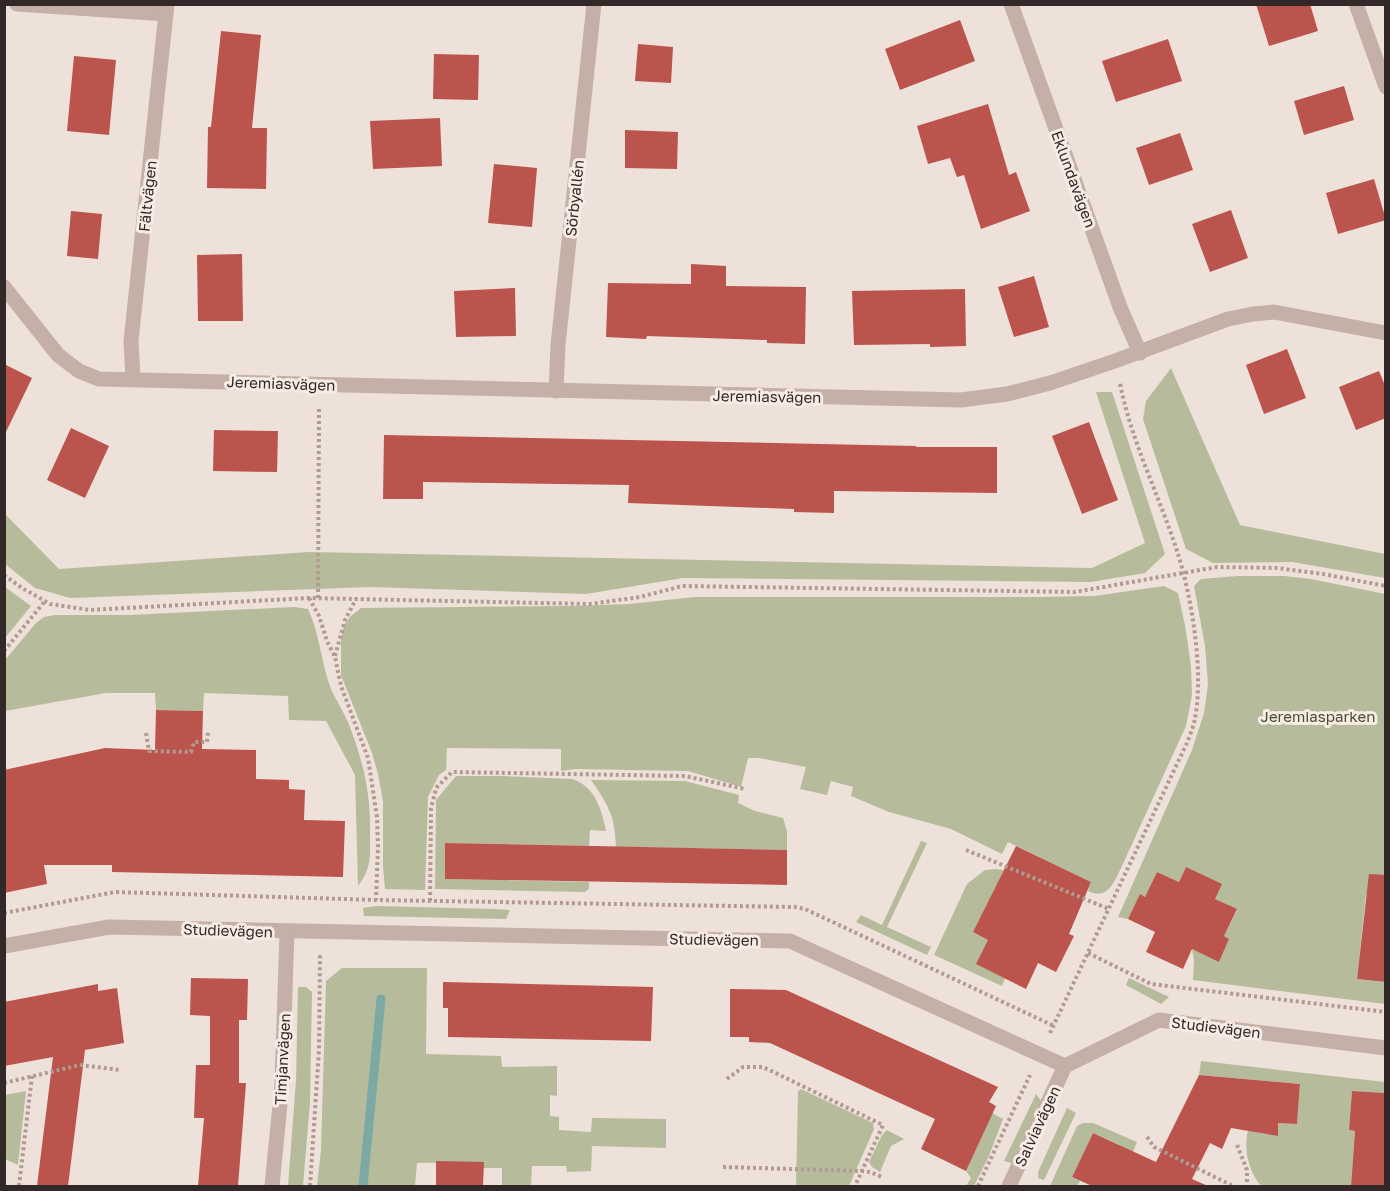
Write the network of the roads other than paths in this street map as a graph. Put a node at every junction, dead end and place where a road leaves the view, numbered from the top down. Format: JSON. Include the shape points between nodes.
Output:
{"nodes":[{"id":1,"x":17,"y":4,"type":"edge"},
{"id":2,"x":594,"y":4,"type":"edge"},
{"id":3,"x":1011,"y":4,"type":"edge"},
{"id":4,"x":1356,"y":4,"type":"edge"},
{"id":5,"x":167,"y":9,"type":"edge"},
{"id":6,"x":1386,"y":87,"type":"edge"},
{"id":7,"x":4,"y":287,"type":"edge"},
{"id":8,"x":1386,"y":333,"type":"edge"},
{"id":9,"x":1140,"y":353,"type":"junction"},
{"id":10,"x":133,"y":378,"type":"junction"},
{"id":11,"x":556,"y":391,"type":"junction"},
{"id":12,"x":287,"y":932,"type":"junction"},
{"id":13,"x":4,"y":946,"type":"edge"},
{"id":14,"x":1386,"y":1048,"type":"edge"},
{"id":15,"x":1065,"y":1066,"type":"junction"},
{"id":16,"x":272,"y":1186,"type":"edge"},
{"id":17,"x":1009,"y":1186,"type":"edge"}],
"edges":[{"from":1,"to":5,"type":"street","name":"Fältvägen"},
{"from":2,"to":11,"type":"street","name":"Sörbyallén"},
{"from":3,"to":9,"type":"street","name":"Eklundavägen"},
{"from":4,"to":6,"type":"street"},
{"from":5,"to":10,"type":"street","name":"Fältvägen","via":[[131,341]]},
{"from":7,"to":10,"type":"street","name":"Jeremiasvägen","via":[[58,355],[79,371],[99,379]]},
{"from":8,"to":9,"type":"street","name":"Jeremiasvägen","via":[[1274,312],[1228,319]]},
{"from":9,"to":11,"type":"street","name":"Jeremiasvägen","via":[[1050,383],[1007,394],[961,399]]},
{"from":10,"to":11,"type":"street","name":"Jeremiasvägen"},
{"from":12,"to":13,"type":"street","name":"Studievägen","via":[[109,927]]},
{"from":12,"to":15,"type":"street","name":"Studievägen","via":[[790,941]]},
{"from":12,"to":16,"type":"street","name":"Timjanvägen","via":[[282,1084]]},
{"from":14,"to":15,"type":"street","name":"Studievägen","via":[[1159,1020]]},
{"from":15,"to":17,"type":"street","name":"Salviavägen"}]}
